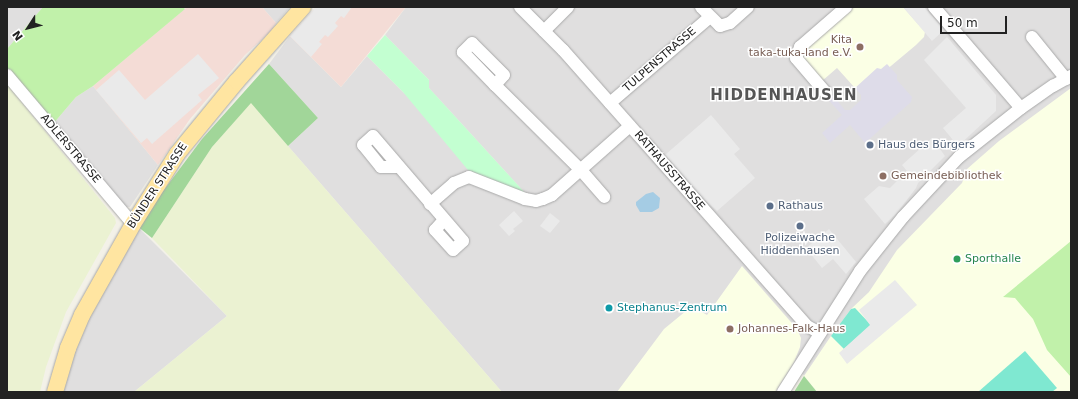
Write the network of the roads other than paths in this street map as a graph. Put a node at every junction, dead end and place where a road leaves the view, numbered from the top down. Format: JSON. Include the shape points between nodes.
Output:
{"nodes":[{"id":1,"x":303,"y":7,"type":"edge"},
{"id":2,"x":520,"y":7,"type":"edge"},
{"id":3,"x":568,"y":7,"type":"edge"},
{"id":4,"x":701,"y":7,"type":"edge"},
{"id":5,"x":748,"y":7,"type":"edge"},
{"id":6,"x":846,"y":7,"type":"edge"},
{"id":7,"x":934,"y":7,"type":"edge"},
{"id":8,"x":710,"y":17,"type":"junction"},
{"id":9,"x":544,"y":31,"type":"junction"},
{"id":10,"x":1032,"y":37,"type":"dead end"},
{"id":11,"x":7,"y":75,"type":"edge"},
{"id":12,"x":1069,"y":78,"type":"edge"},
{"id":13,"x":495,"y":84,"type":"dead end"},
{"id":14,"x":826,"y":93,"type":"dead end"},
{"id":15,"x":610,"y":103,"type":"junction"},
{"id":16,"x":1021,"y":108,"type":"junction"},
{"id":17,"x":630,"y":126,"type":"junction"},
{"id":18,"x":399,"y":167,"type":"dead end"},
{"id":19,"x":580,"y":169,"type":"junction"},
{"id":20,"x":604,"y":197,"type":"dead end"},
{"id":21,"x":430,"y":204,"type":"junction"},
{"id":22,"x":444,"y":220,"type":"dead end"},
{"id":23,"x":133,"y":224,"type":"junction"},
{"id":24,"x":820,"y":333,"type":"junction"},
{"id":25,"x":54,"y":392,"type":"edge"},
{"id":26,"x":782,"y":392,"type":"edge"}],
"edges":[{"from":1,"to":23,"type":"main road","name":"BÜNDER STRASSE","via":[[200,124],[177,154]]},
{"from":2,"to":9,"type":"street","name":"RATHAUSSTRASSE"},
{"from":3,"to":9,"type":"street"},
{"from":4,"to":8,"type":"street"},
{"from":5,"to":8,"type":"street","via":[[730,23],[720,26]]},
{"from":6,"to":14,"type":"street","via":[[800,47],[796,58]]},
{"from":7,"to":16,"type":"street"},
{"from":8,"to":15,"type":"street","name":"TULPENSTRASSE"},
{"from":9,"to":15,"type":"street","name":"RATHAUSSTRASSE"},
{"from":10,"to":12,"type":"street"},
{"from":11,"to":23,"type":"street","name":"ADLERSTRASSE"},
{"from":12,"to":16,"type":"street"},
{"from":13,"to":19,"type":"street"},
{"from":15,"to":17,"type":"street","name":"RATHAUSSTRASSE"},
{"from":16,"to":24,"type":"street","via":[[959,157],[903,217],[860,271]]},
{"from":17,"to":19,"type":"street"},
{"from":17,"to":24,"type":"street","name":"RATHAUSSTRASSE","via":[[807,326]]},
{"from":18,"to":21,"type":"street"},
{"from":19,"to":20,"type":"street"},
{"from":19,"to":21,"type":"street","via":[[552,195],[536,201],[469,177],[454,183]]},
{"from":21,"to":22,"type":"street"},
{"from":23,"to":25,"type":"main road","name":"BÜNDER STRASSE","via":[[82,315]]},
{"from":24,"to":26,"type":"street"}]}
